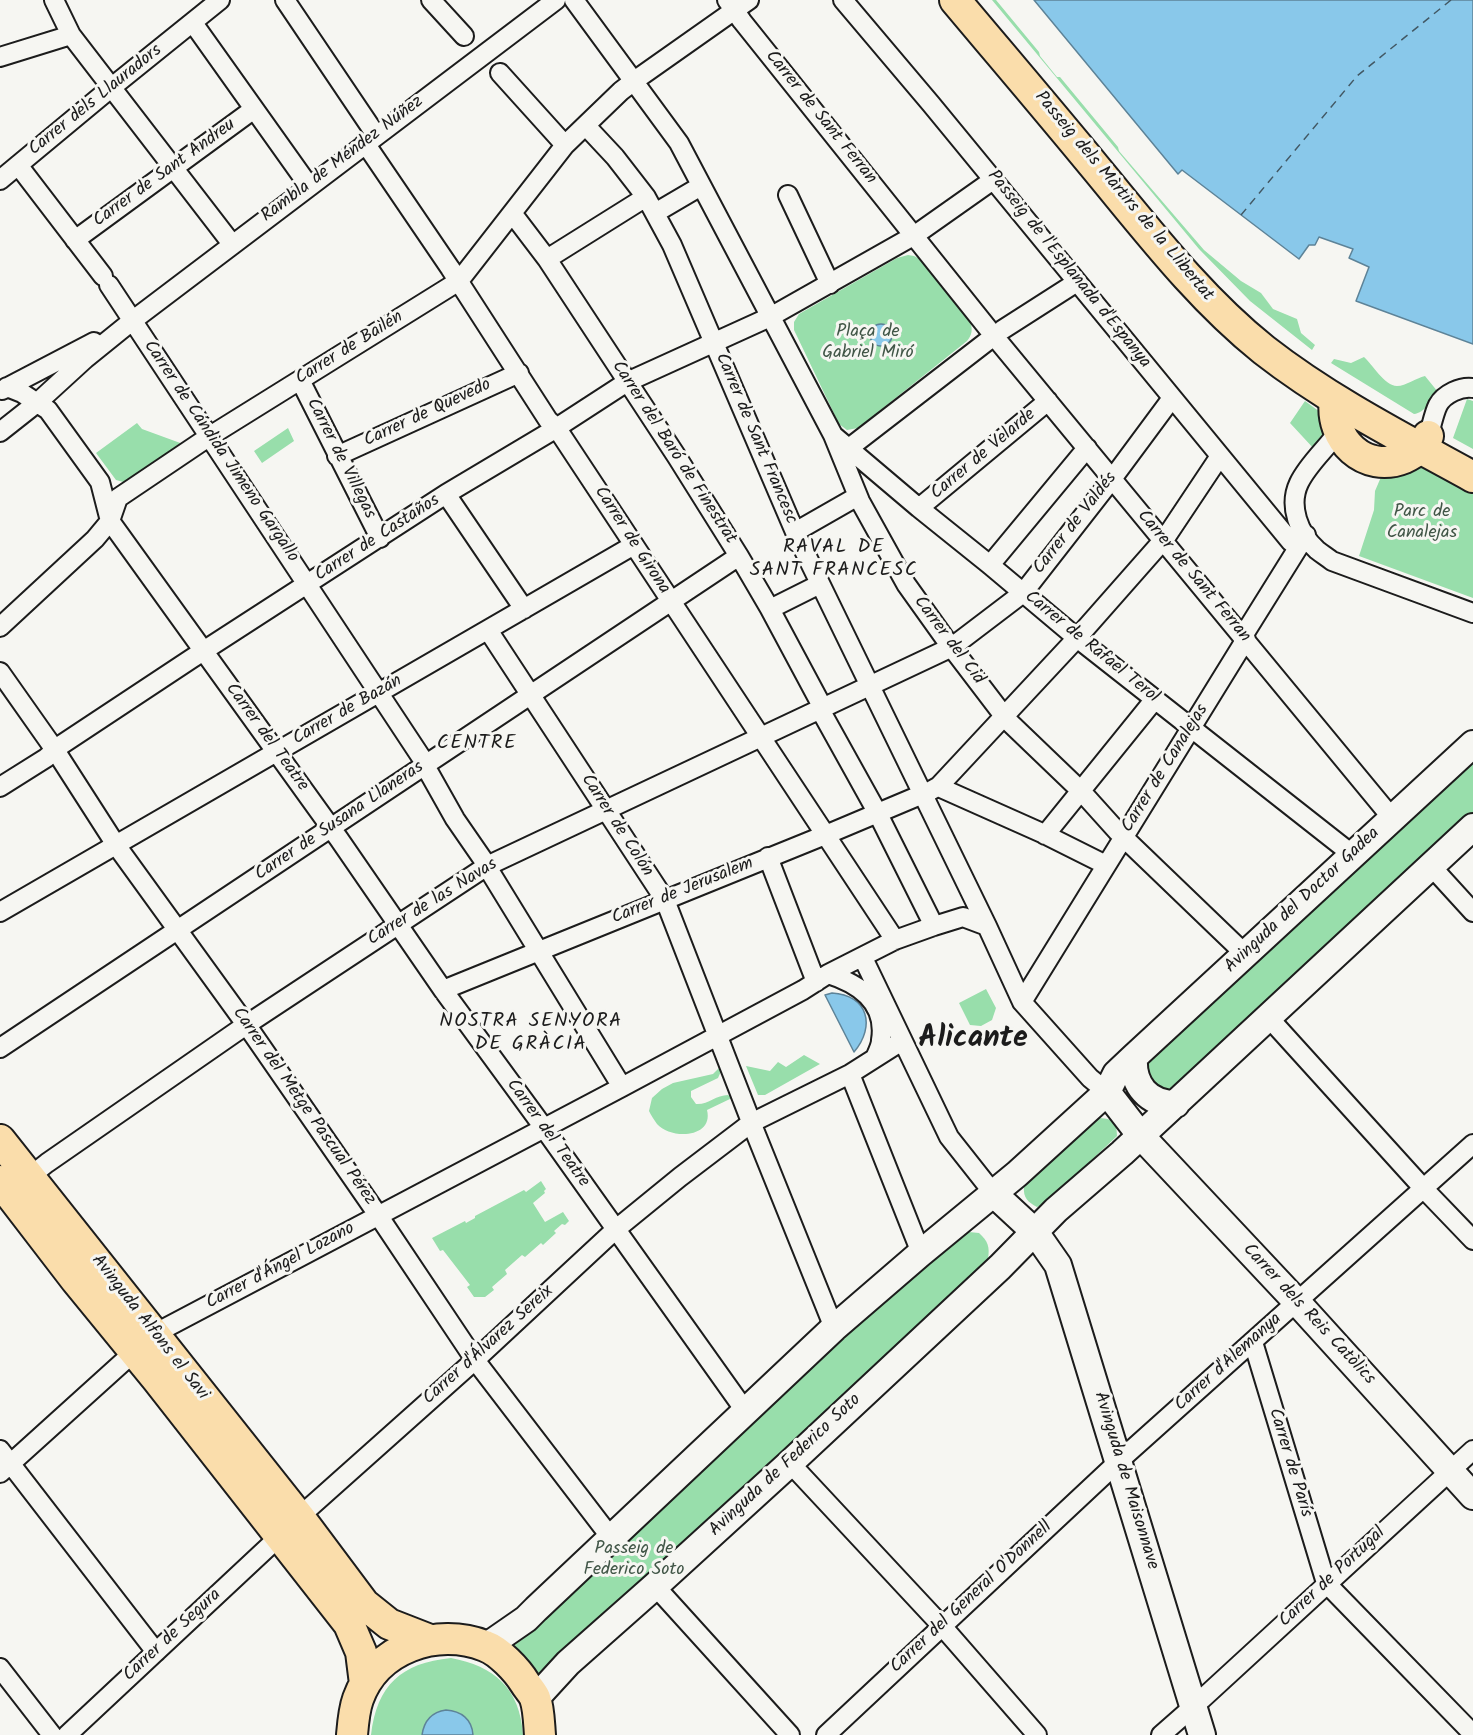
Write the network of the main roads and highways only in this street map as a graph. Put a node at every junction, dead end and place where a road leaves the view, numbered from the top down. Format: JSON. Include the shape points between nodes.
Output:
{"nodes":[{"id":1,"x":955,"y":0,"type":"edge"},
{"id":2,"x":980,"y":0,"type":"edge"},
{"id":3,"x":1335,"y":387,"type":"junction"},
{"id":4,"x":1425,"y":441,"type":"junction"},
{"id":5,"x":1473,"y":460,"type":"edge"},
{"id":6,"x":1473,"y":477,"type":"edge"},
{"id":7,"x":0,"y":1140,"type":"edge"},
{"id":8,"x":10,"y":1187,"type":"edge"},
{"id":9,"x":145,"y":1343,"type":"junction"},
{"id":10,"x":290,"y":1527,"type":"junction"},
{"id":11,"x":430,"y":1640,"type":"junction"},
{"id":12,"x":365,"y":1684,"type":"junction"},
{"id":13,"x":352,"y":1735,"type":"edge"},
{"id":14,"x":540,"y":1735,"type":"edge"}],
"edges":[{"from":1,"to":3,"type":"main road","name":"Passeig dels Màrtirs de la Llibertat","via":[[1206,298],[1264,350],[1305,380]]},
{"from":2,"to":3,"type":"main road","name":"Passeig dels Màrtirs de la Llibertat","via":[[1187,250]]},
{"from":3,"to":4,"type":"main road"},
{"from":3,"to":4,"type":"main road","via":[[1335,422],[1354,451],[1386,463],[1408,456]]},
{"from":4,"to":5,"type":"main road"},
{"from":4,"to":6,"type":"main road"},
{"from":7,"to":8,"type":"main road","name":"Avinguda Alfons el Savi"},
{"from":8,"to":9,"type":"main road","name":"Avinguda Alfons el Savi"},
{"from":9,"to":10,"type":"main road","name":"Avinguda Alfons el Savi"},
{"from":9,"to":10,"type":"main road","name":"Avinguda Alfons el Savi","via":[[256,1506]]},
{"from":10,"to":11,"type":"main road","name":"Avinguda Alfons el Savi","via":[[364,1604],[389,1624]]},
{"from":10,"to":12,"type":"main road","name":"Avinguda Alfons el Savi","via":[[349,1624],[361,1652]]},
{"from":11,"to":12,"type":"main road","via":[[410,1646],[383,1662]]},
{"from":11,"to":14,"type":"main road","via":[[456,1639],[487,1646],[516,1669],[535,1699]]},
{"from":12,"to":13,"type":"main road","via":[[358,1699]]}]}
